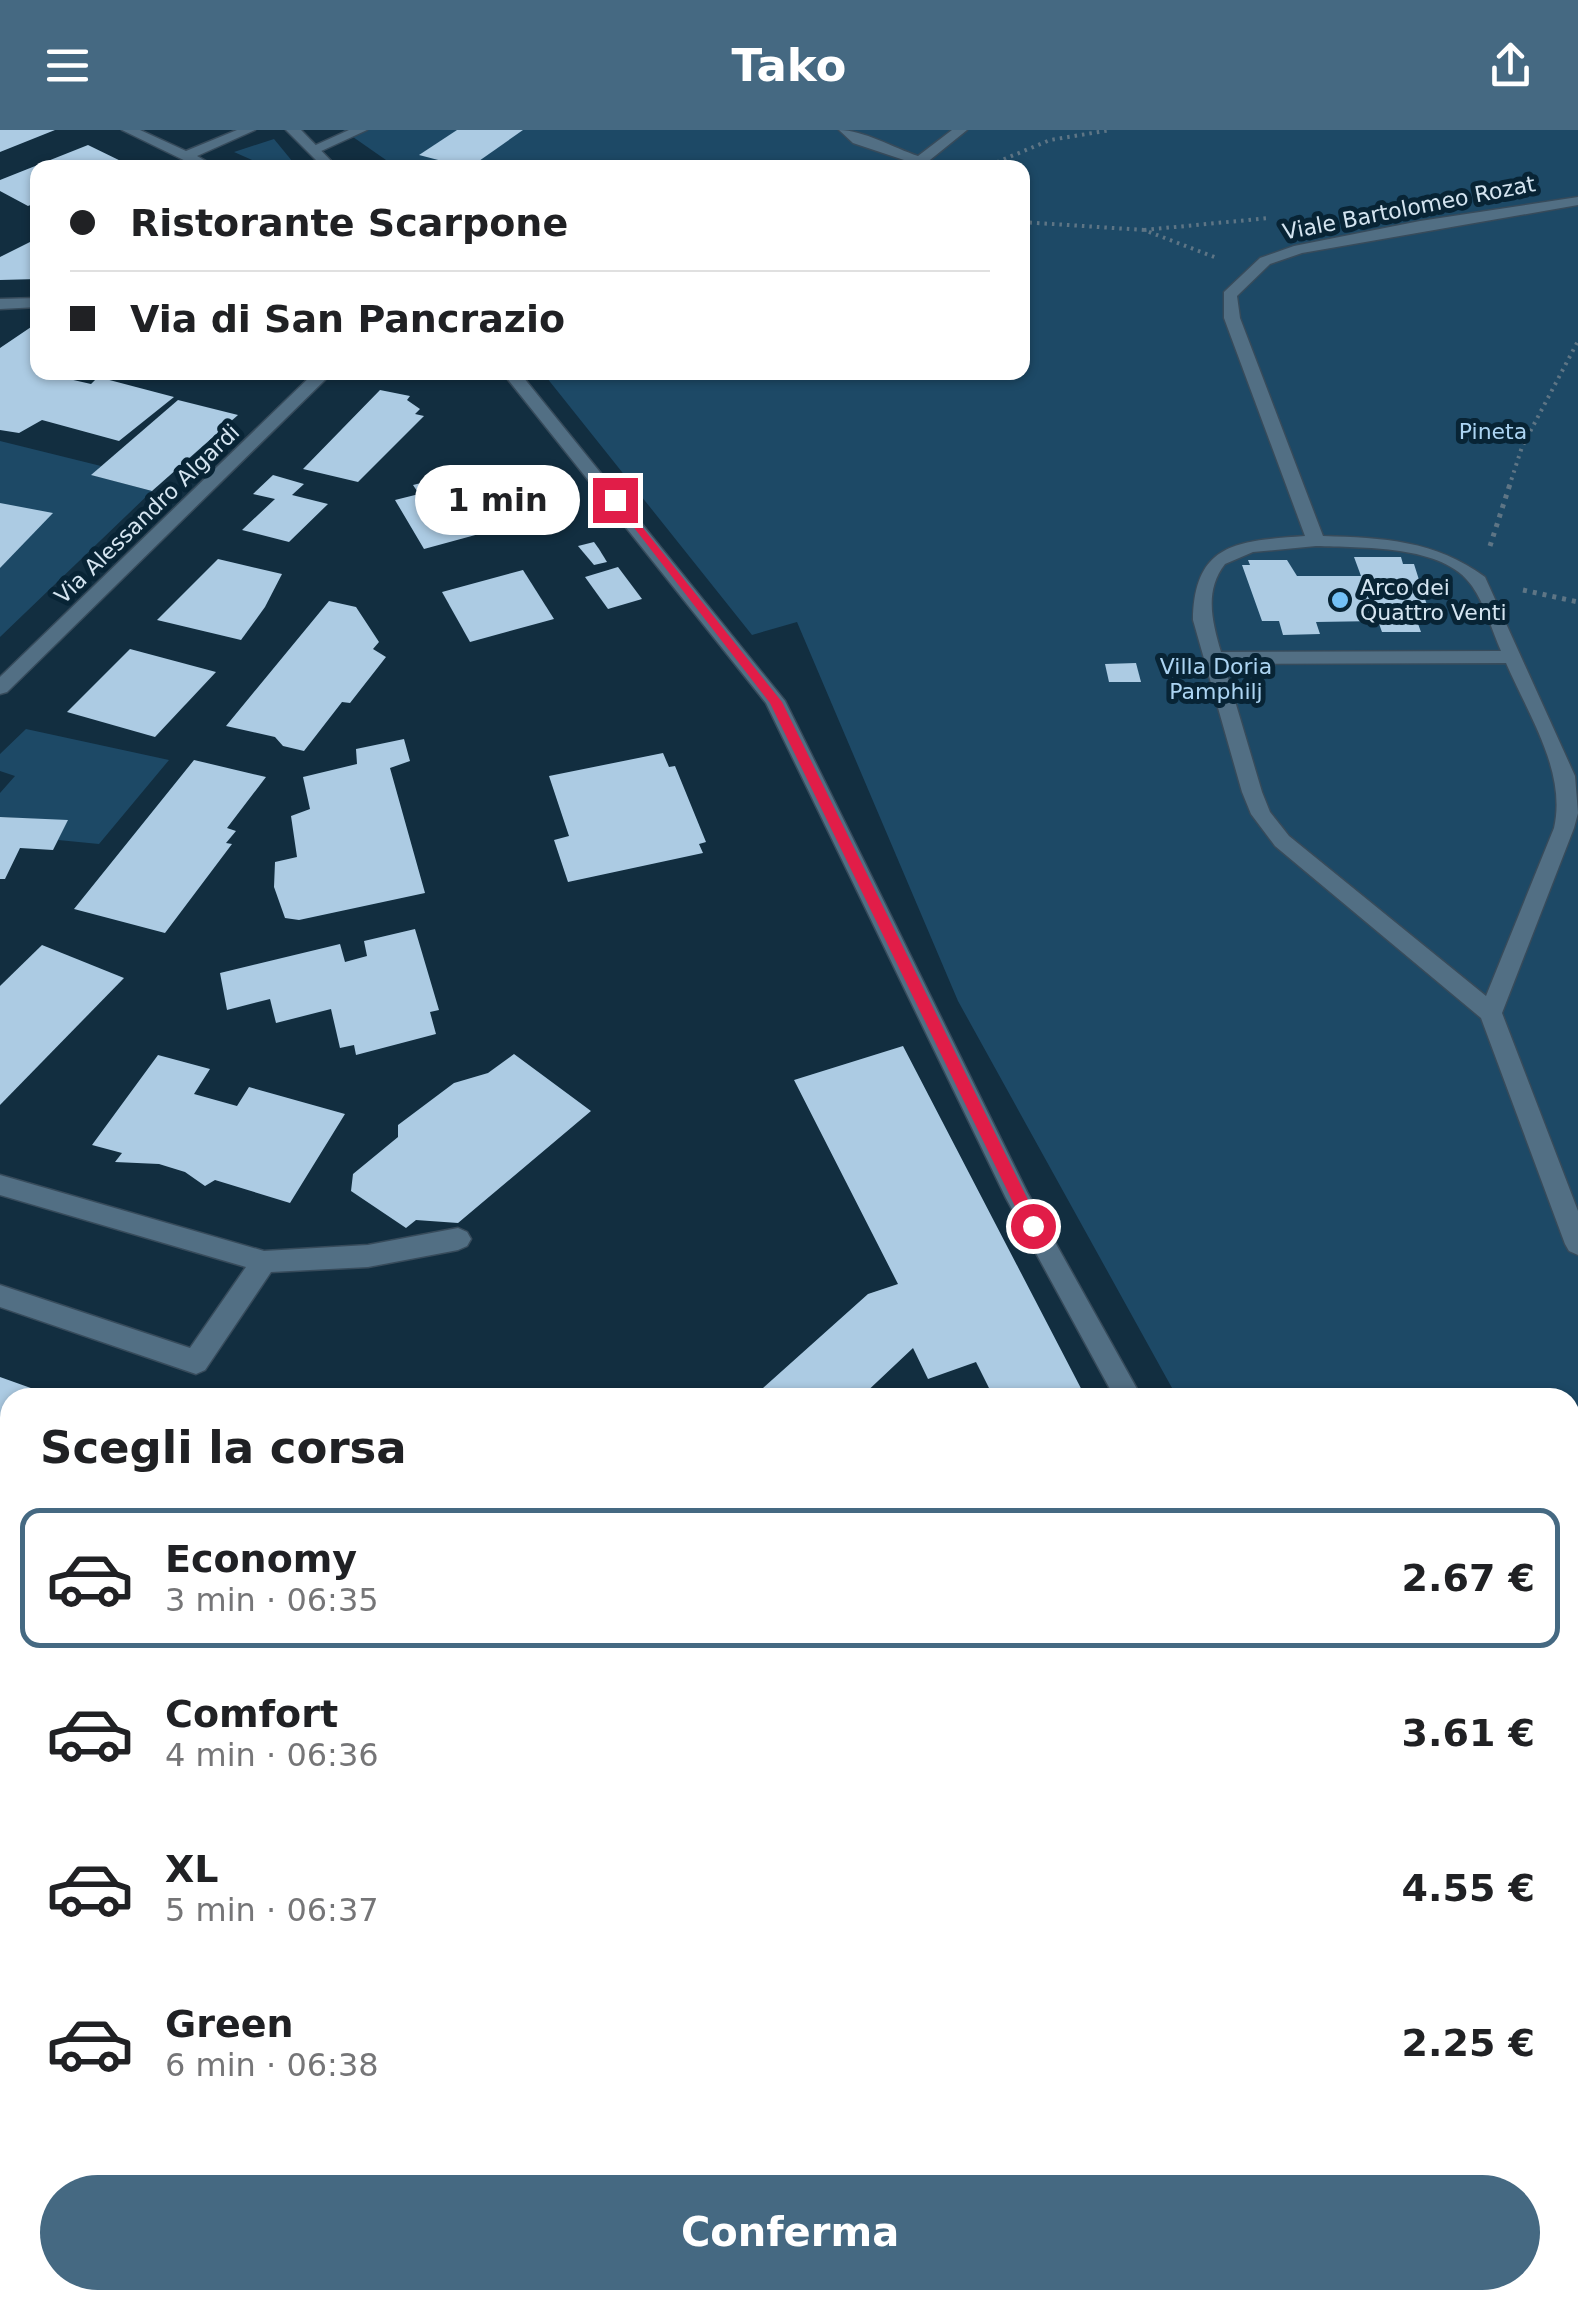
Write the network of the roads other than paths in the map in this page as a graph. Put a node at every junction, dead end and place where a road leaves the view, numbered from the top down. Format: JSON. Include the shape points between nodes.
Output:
{"nodes":[{"id":1,"x":128,"y":130,"type":"edge"},
{"id":2,"x":248,"y":130,"type":"edge"},
{"id":3,"x":293,"y":130,"type":"edge"},
{"id":4,"x":360,"y":130,"type":"edge"},
{"id":5,"x":846,"y":130,"type":"edge"},
{"id":6,"x":960,"y":130,"type":"edge"},
{"id":7,"x":314,"y":148,"type":"junction"},
{"id":8,"x":186,"y":156,"type":"junction"},
{"id":9,"x":195,"y":160,"type":"edge"},
{"id":10,"x":325,"y":160,"type":"edge"},
{"id":11,"x":906,"y":160,"type":"edge"},
{"id":12,"x":920,"y":160,"type":"edge"},
{"id":13,"x":1578,"y":201,"type":"edge"},
{"id":14,"x":30,"y":302,"type":"edge"},
{"id":15,"x":0,"y":304,"type":"edge"},
{"id":16,"x":316,"y":380,"type":"edge"},
{"id":17,"x":516,"y":380,"type":"edge"},
{"id":18,"x":1316,"y":541,"type":"junction"},
{"id":19,"x":1513,"y":657,"type":"junction"},
{"id":20,"x":1212,"y":658,"type":"junction"},
{"id":21,"x":0,"y":688,"type":"edge"},
{"id":22,"x":1491,"y":1013,"type":"junction"},
{"id":23,"x":0,"y":1185,"type":"edge"},
{"id":24,"x":458,"y":1239,"type":"dead end"},
{"id":25,"x":1578,"y":1244,"type":"edge"},
{"id":26,"x":264,"y":1262,"type":"junction"},
{"id":27,"x":0,"y":1296,"type":"edge"},
{"id":28,"x":1123,"y":1388,"type":"edge"}],
"edges":[{"from":1,"to":8,"type":"street"},
{"from":2,"to":8,"type":"street"},
{"from":3,"to":7,"type":"street"},
{"from":4,"to":7,"type":"street"},
{"from":5,"to":11,"type":"street"},
{"from":6,"to":12,"type":"street"},
{"from":7,"to":10,"type":"street"},
{"from":8,"to":9,"type":"street"},
{"from":13,"to":18,"type":"street","name":"Viale Bartolomeo Rozat","via":[[1282,255],[1252,270],[1229,295]]},
{"from":14,"to":15,"type":"street"},
{"from":16,"to":21,"type":"street","name":"Via Alessandro Algardi"},
{"from":17,"to":28,"type":"street","via":[[776,702],[1018,1198]]},
{"from":18,"to":19,"type":"street","via":[[1420,546],[1457,562],[1479,582]]},
{"from":18,"to":20,"type":"street","via":[[1243,547],[1216,564],[1200,592]]},
{"from":19,"to":20,"type":"street"},
{"from":19,"to":22,"type":"street","via":[[1565,776],[1570,803]]},
{"from":20,"to":22,"type":"street","via":[[1252,792],[1282,841]]},
{"from":22,"to":25,"type":"street"},
{"from":23,"to":26,"type":"street"},
{"from":24,"to":26,"type":"street","via":[[368,1256]]},
{"from":26,"to":27,"type":"street","via":[[196,1362]]}]}
